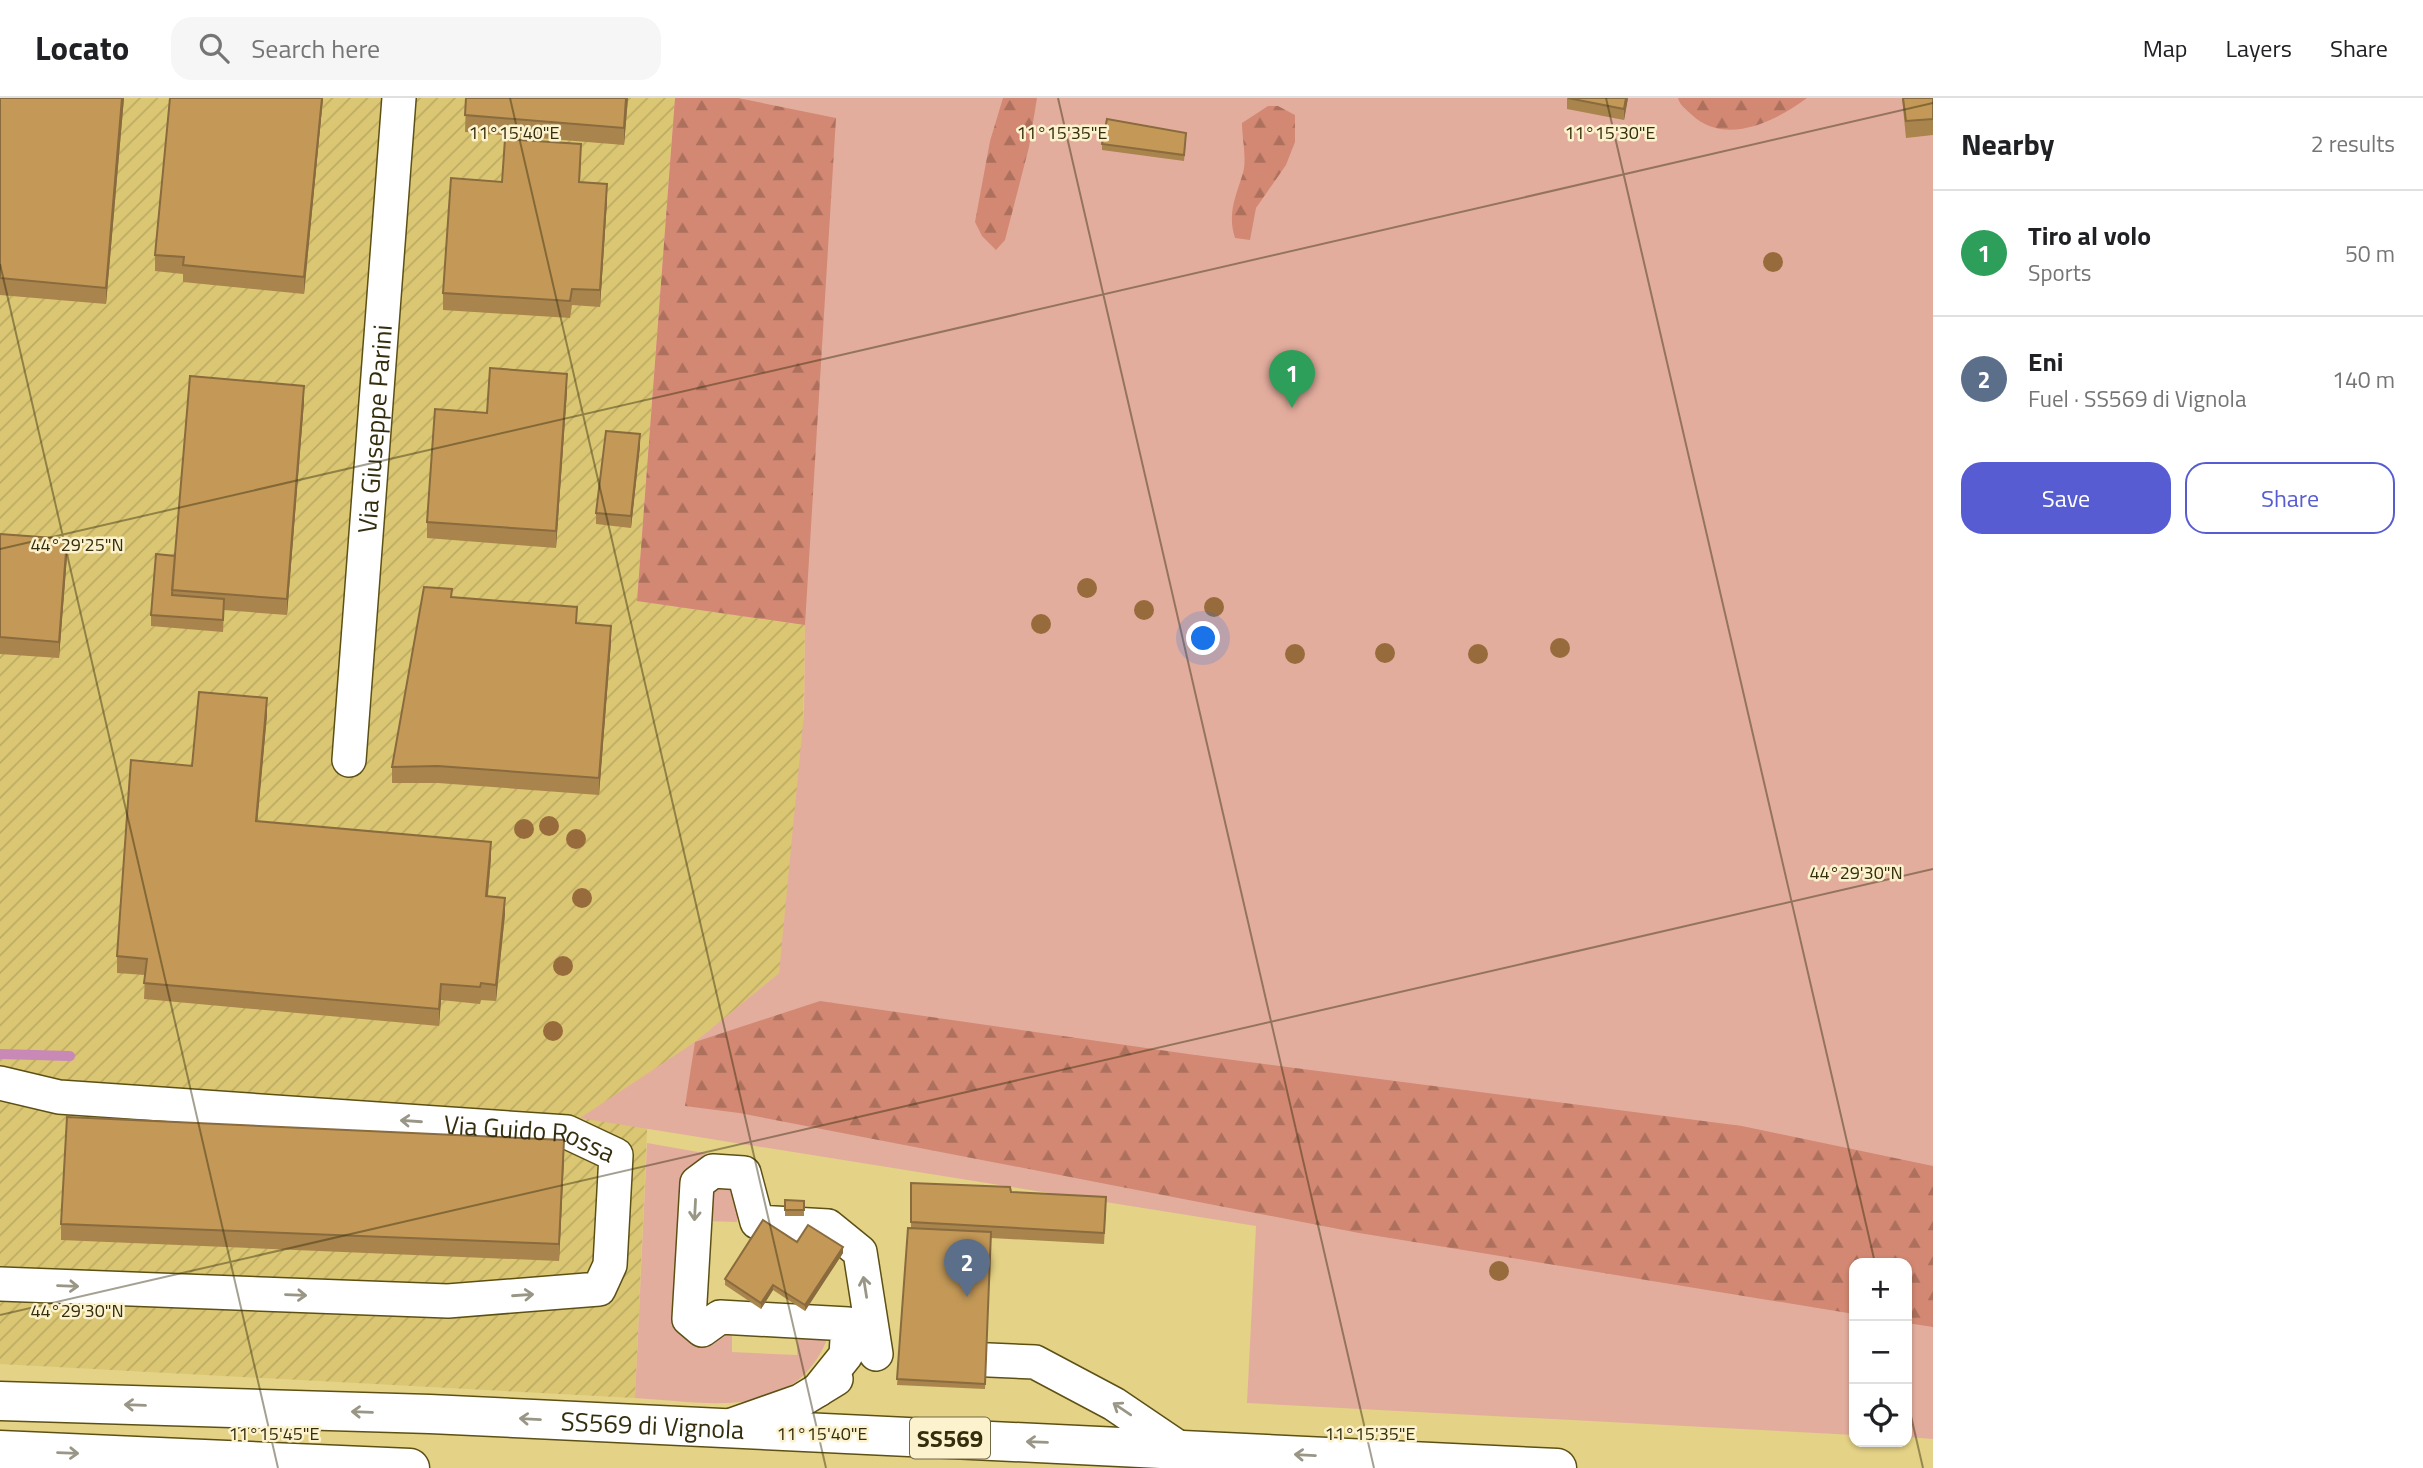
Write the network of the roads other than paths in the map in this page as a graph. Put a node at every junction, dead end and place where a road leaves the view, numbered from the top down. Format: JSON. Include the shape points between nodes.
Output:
{"nodes":[{"id":1,"x":399,"y":98,"type":"edge"},
{"id":2,"x":349,"y":760,"type":"dead end"},
{"id":3,"x":0,"y":1083,"type":"edge"},
{"id":4,"x":788,"y":1224,"type":"junction"},
{"id":5,"x":0,"y":1284,"type":"edge"},
{"id":6,"x":800,"y":1287,"type":"edge"},
{"id":7,"x":730,"y":1318,"type":"junction"},
{"id":8,"x":779,"y":1321,"type":"junction"},
{"id":9,"x":898,"y":1355,"type":"junction"},
{"id":10,"x":818,"y":1390,"type":"junction"},
{"id":11,"x":0,"y":1401,"type":"edge"},
{"id":12,"x":721,"y":1429,"type":"junction"},
{"id":13,"x":1179,"y":1448,"type":"junction"},
{"id":14,"x":0,"y":1450,"type":"edge"},
{"id":15,"x":0,"y":1466,"type":"edge"},
{"id":16,"x":7,"y":1468,"type":"edge"},
{"id":17,"x":410,"y":1468,"type":"edge"},
{"id":18,"x":1557,"y":1468,"type":"edge"}],
"edges":[{"from":1,"to":2,"type":"street","name":"Via Giuseppe Parini"},
{"from":5,"to":3,"type":"street","name":"Via Guido Rossa","one_way":true,"via":[[448,1301],[598,1289],[610,1265],[617,1155],[567,1132],[59,1097]]},
{"from":4,"to":7,"type":"street"},
{"from":4,"to":7,"type":"street","one_way":true,"via":[[757,1222],[744,1173],[713,1171],[696,1184],[689,1319],[702,1330],[720,1317]]},
{"from":9,"to":4,"type":"street","one_way":true,"via":[[860,1252],[827,1242],[828,1226]]},
{"from":6,"to":8,"type":"street"},
{"from":7,"to":8,"type":"street"},
{"from":8,"to":10,"type":"street","via":[[848,1324],[846,1355]]},
{"from":9,"to":10,"type":"street"},
{"from":13,"to":9,"type":"street","one_way":true,"via":[[1114,1404],[1035,1362]]},
{"from":10,"to":12,"type":"street"},
{"from":12,"to":11,"type":"highway","name":"SS569 di Vignola","number":"SS569","one_way":true,"via":[[430,1414]]},
{"from":13,"to":12,"type":"highway","name":"SS569 di Vignola","number":"SS569","one_way":true},
{"from":18,"to":13,"type":"highway","name":"SS569 di Vignola","number":"SS569","one_way":true},
{"from":14,"to":17,"type":"highway","one_way":true},
{"from":15,"to":16,"type":"street"}]}
